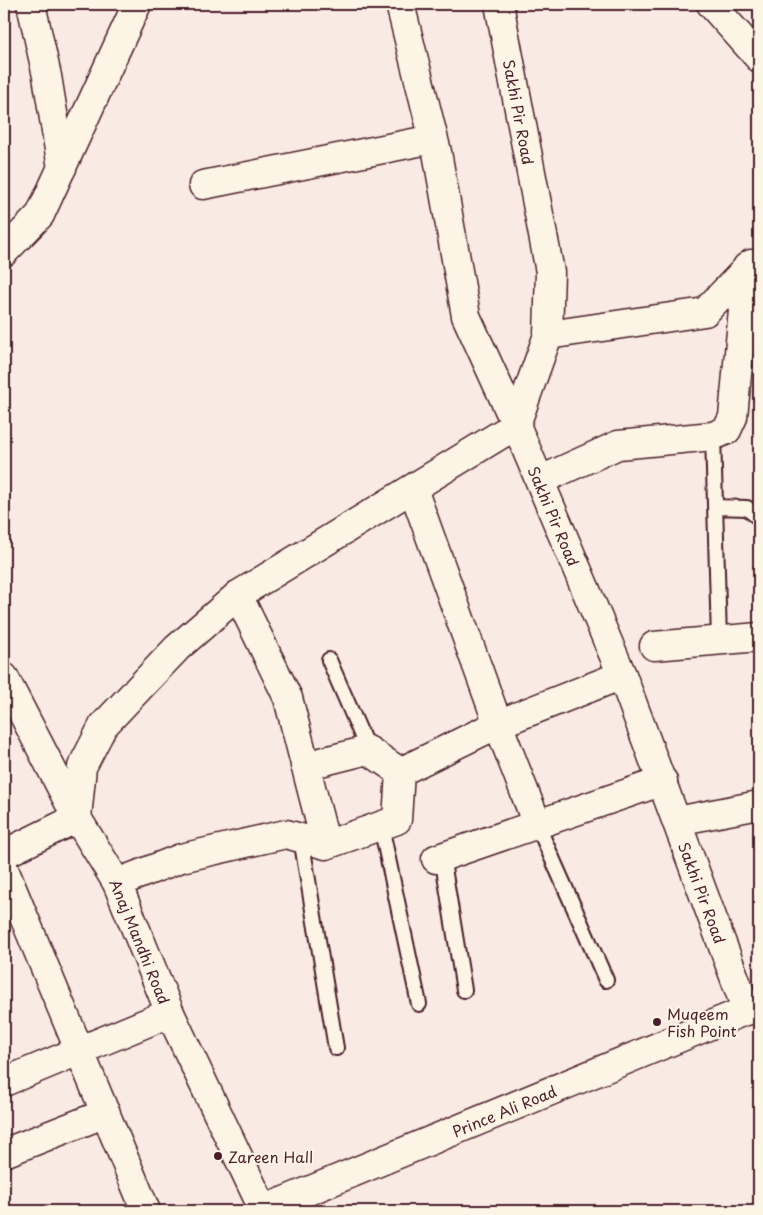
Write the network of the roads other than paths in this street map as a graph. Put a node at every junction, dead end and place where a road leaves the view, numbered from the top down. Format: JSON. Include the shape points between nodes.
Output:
{"nodes":[{"id":1,"x":31,"y":4,"type":"edge"},
{"id":2,"x":137,"y":4,"type":"edge"},
{"id":3,"x":400,"y":4,"type":"edge"},
{"id":4,"x":499,"y":4,"type":"edge"},
{"id":5,"x":711,"y":4,"type":"edge"},
{"id":6,"x":759,"y":58,"type":"edge"},
{"id":7,"x":433,"y":139,"type":"junction"},
{"id":8,"x":62,"y":168,"type":"junction"},
{"id":9,"x":203,"y":185,"type":"dead end"},
{"id":10,"x":4,"y":252,"type":"edge"},
{"id":11,"x":753,"y":263,"type":"edge"},
{"id":12,"x":750,"y":334,"type":"edge"},
{"id":13,"x":548,"y":335,"type":"junction"},
{"id":14,"x":516,"y":425,"type":"junction"},
{"id":15,"x":713,"y":436,"type":"junction"},
{"id":16,"x":541,"y":480,"type":"junction"},
{"id":17,"x":413,"y":489,"type":"junction"},
{"id":18,"x":715,"y":507,"type":"junction"},
{"id":19,"x":759,"y":518,"type":"edge"},
{"id":20,"x":238,"y":595,"type":"junction"},
{"id":21,"x":759,"y":637,"type":"edge"},
{"id":22,"x":719,"y":639,"type":"junction"},
{"id":23,"x":654,"y":646,"type":"dead end"},
{"id":24,"x":329,"y":660,"type":"dead end"},
{"id":25,"x":622,"y":675,"type":"junction"},
{"id":26,"x":4,"y":677,"type":"edge"},
{"id":27,"x":498,"y":724,"type":"junction"},
{"id":28,"x":368,"y":750,"type":"junction"},
{"id":29,"x":305,"y":766,"type":"junction"},
{"id":30,"x":400,"y":772,"type":"junction"},
{"id":31,"x":663,"y":781,"type":"junction"},
{"id":32,"x":759,"y":805,"type":"edge"},
{"id":33,"x":77,"y":818,"type":"junction"},
{"id":34,"x":677,"y":821,"type":"junction"},
{"id":35,"x":537,"y":824,"type":"junction"},
{"id":36,"x":380,"y":826,"type":"junction"},
{"id":37,"x":314,"y":842,"type":"junction"},
{"id":38,"x":4,"y":854,"type":"edge"},
{"id":39,"x":439,"y":858,"type":"joint"},
{"id":40,"x":4,"y":870,"type":"edge"},
{"id":41,"x":117,"y":883,"type":"junction"},
{"id":42,"x":606,"y":980,"type":"dead end"},
{"id":43,"x":464,"y":990,"type":"dead end"},
{"id":44,"x":419,"y":1004,"type":"dead end"},
{"id":45,"x":753,"y":1008,"type":"edge"},
{"id":46,"x":170,"y":1013,"type":"junction"},
{"id":47,"x":336,"y":1048,"type":"dead end"},
{"id":48,"x":80,"y":1051,"type":"junction"},
{"id":49,"x":4,"y":1082,"type":"edge"},
{"id":50,"x":106,"y":1113,"type":"junction"},
{"id":51,"x":5,"y":1149,"type":"edge"},
{"id":52,"x":146,"y":1211,"type":"edge"},
{"id":53,"x":263,"y":1211,"type":"edge"}],
"edges":[{"from":1,"to":8,"type":"street","via":[[48,76]]},
{"from":2,"to":8,"type":"street"},
{"from":3,"to":7,"type":"street"},
{"from":4,"to":13,"type":"street","name":"Sakhi Pir Road","via":[[550,272]]},
{"from":5,"to":6,"type":"street"},
{"from":7,"to":9,"type":"street"},
{"from":7,"to":14,"type":"street","via":[[466,316]]},
{"from":8,"to":10,"type":"street","via":[[40,215]]},
{"from":11,"to":12,"type":"street"},
{"from":11,"to":13,"type":"street","via":[[704,312]]},
{"from":12,"to":15,"type":"street","via":[[733,417],[727,430]]},
{"from":13,"to":14,"type":"street","name":"Sakhi Pir Road"},
{"from":14,"to":16,"type":"street","name":"Sakhi Pir Road"},
{"from":14,"to":17,"type":"street"},
{"from":15,"to":16,"type":"street","via":[[618,445]]},
{"from":15,"to":18,"type":"lane"},
{"from":16,"to":25,"type":"street","name":"Sakhi Pir Road"},
{"from":17,"to":20,"type":"street"},
{"from":17,"to":27,"type":"street"},
{"from":18,"to":19,"type":"lane","via":[[746,508]]},
{"from":18,"to":22,"type":"lane"},
{"from":20,"to":29,"type":"street","via":[[288,698]]},
{"from":20,"to":33,"type":"street","via":[[177,648],[103,726],[82,767]]},
{"from":21,"to":22,"type":"street"},
{"from":22,"to":23,"type":"street"},
{"from":24,"to":28,"type":"lane"},
{"from":25,"to":27,"type":"street"},
{"from":25,"to":31,"type":"street","name":"Sakhi Pir Road"},
{"from":26,"to":33,"type":"street","name":"Anaj Mandhi Road"},
{"from":27,"to":30,"type":"street"},
{"from":27,"to":35,"type":"street"},
{"from":28,"to":29,"type":"street"},
{"from":28,"to":30,"type":"street"},
{"from":29,"to":37,"type":"street"},
{"from":30,"to":36,"type":"street","via":[[397,820]]},
{"from":31,"to":34,"type":"street","name":"Sakhi Pir Road"},
{"from":31,"to":35,"type":"street"},
{"from":32,"to":34,"type":"street"},
{"from":33,"to":38,"type":"street"},
{"from":33,"to":41,"type":"street","name":"Anaj Mandhi Road"},
{"from":34,"to":45,"type":"street","name":"Sakhi Pir Road"},
{"from":35,"to":39,"type":"street"},
{"from":35,"to":42,"type":"lane"},
{"from":36,"to":37,"type":"street"},
{"from":36,"to":44,"type":"lane"},
{"from":37,"to":41,"type":"street","via":[[286,834],[181,858]]},
{"from":37,"to":47,"type":"lane"},
{"from":39,"to":43,"type":"lane"},
{"from":40,"to":48,"type":"street"},
{"from":41,"to":46,"type":"street","name":"Anaj Mandhi Road"},
{"from":45,"to":53,"type":"street","name":"Prince Ali Road"},
{"from":46,"to":48,"type":"street"},
{"from":46,"to":53,"type":"street","name":"Anaj Mandhi Road"},
{"from":48,"to":49,"type":"street"},
{"from":48,"to":50,"type":"street"},
{"from":50,"to":51,"type":"street"},
{"from":50,"to":52,"type":"street"}]}
